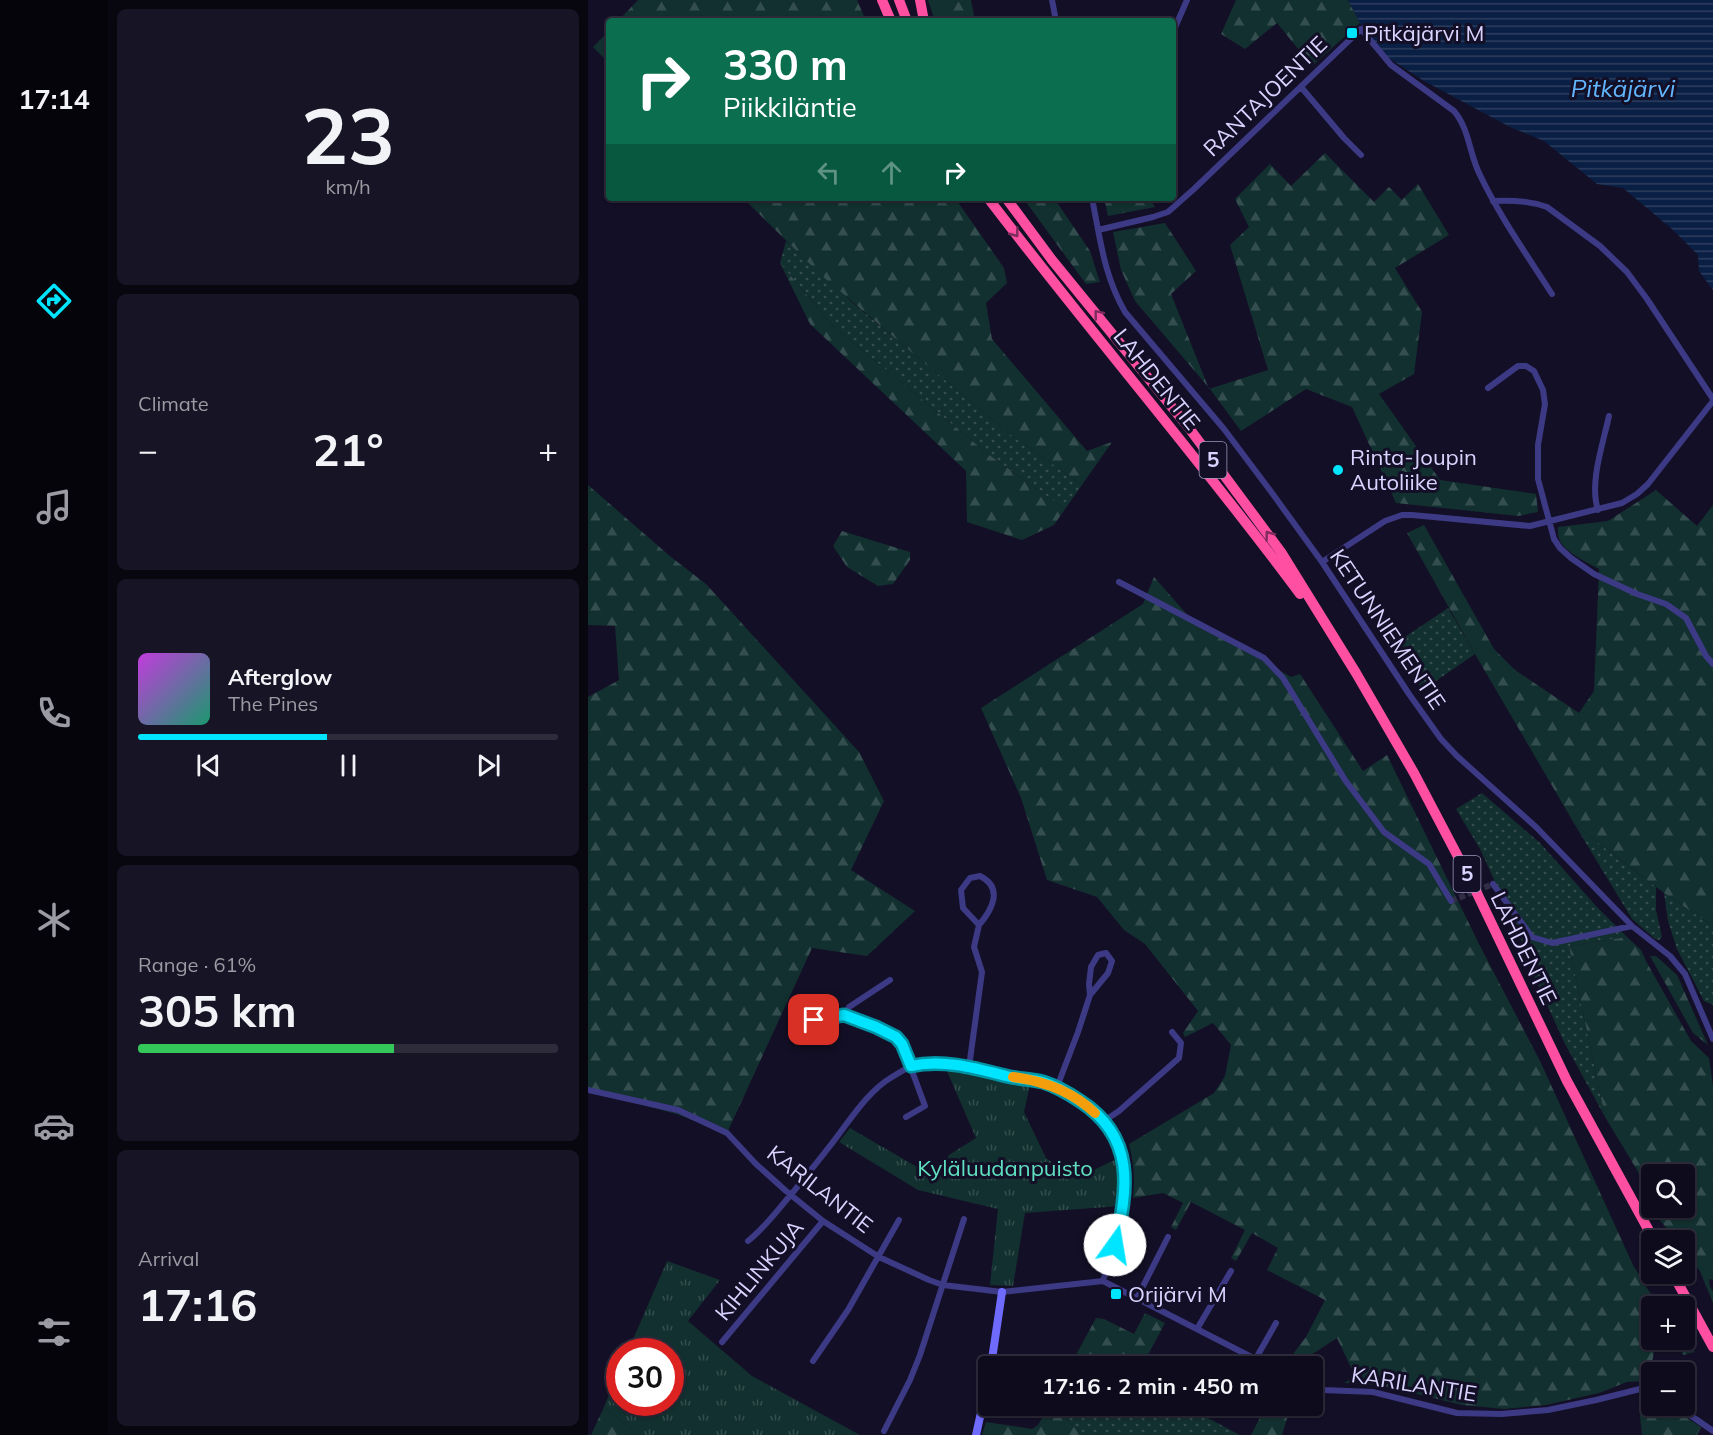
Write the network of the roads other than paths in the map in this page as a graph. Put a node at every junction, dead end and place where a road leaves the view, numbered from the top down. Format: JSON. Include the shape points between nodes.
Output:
{"nodes":[{"id":1,"x":899,"y":0,"type":"edge"},
{"id":2,"x":920,"y":0,"type":"edge"},
{"id":3,"x":1052,"y":0,"type":"edge"},
{"id":4,"x":1187,"y":0,"type":"edge"},
{"id":5,"x":883,"y":2,"type":"edge"},
{"id":6,"x":890,"y":18,"type":"edge"},
{"id":7,"x":906,"y":18,"type":"edge"},
{"id":8,"x":923,"y":18,"type":"edge"},
{"id":9,"x":1055,"y":18,"type":"edge"},
{"id":10,"x":1176,"y":25,"type":"edge"},
{"id":11,"x":1301,"y":87,"type":"junction"},
{"id":12,"x":1361,"y":155,"type":"dead end"},
{"id":13,"x":990,"y":201,"type":"edge"},
{"id":14,"x":1008,"y":201,"type":"edge"},
{"id":15,"x":1093,"y":201,"type":"edge"},
{"id":16,"x":1493,"y":201,"type":"junction"},
{"id":17,"x":1098,"y":230,"type":"junction"},
{"id":18,"x":1552,"y":294,"type":"dead end"},
{"id":19,"x":1488,"y":388,"type":"dead end"},
{"id":20,"x":1713,"y":400,"type":"edge"},
{"id":21,"x":1609,"y":416,"type":"dead end"},
{"id":22,"x":1598,"y":510,"type":"junction"},
{"id":23,"x":1548,"y":522,"type":"junction"},
{"id":24,"x":1322,"y":562,"type":"junction"},
{"id":25,"x":1119,"y":582,"type":"dead end"},
{"id":26,"x":1713,"y":664,"type":"edge"},
{"id":27,"x":1356,"y":673,"type":"junction"},
{"id":28,"x":1493,"y":884,"type":"dead end"},
{"id":29,"x":1450,"y":902,"type":"dead end"},
{"id":30,"x":979,"y":925,"type":"junction"},
{"id":31,"x":1632,"y":926,"type":"junction"},
{"id":32,"x":890,"y":980,"type":"dead end"},
{"id":33,"x":1090,"y":995,"type":"junction"},
{"id":34,"x":844,"y":1015,"type":"junction"},
{"id":35,"x":814,"y":1020,"type":"dead end"},
{"id":36,"x":1172,"y":1032,"type":"dead end"},
{"id":37,"x":1713,"y":1039,"type":"edge"},
{"id":38,"x":911,"y":1066,"type":"junction"},
{"id":39,"x":969,"y":1067,"type":"junction"},
{"id":40,"x":1057,"y":1088,"type":"junction"},
{"id":41,"x":588,"y":1090,"type":"edge"},
{"id":42,"x":906,"y":1117,"type":"dead end"},
{"id":43,"x":1104,"y":1121,"type":"junction"},
{"id":44,"x":790,"y":1195,"type":"junction"},
{"id":45,"x":964,"y":1219,"type":"dead end"},
{"id":46,"x":899,"y":1220,"type":"dead end"},
{"id":47,"x":823,"y":1221,"type":"junction"},
{"id":48,"x":1648,"y":1230,"type":"edge"},
{"id":49,"x":1168,"y":1237,"type":"dead end"},
{"id":50,"x":748,"y":1241,"type":"dead end"},
{"id":51,"x":879,"y":1257,"type":"junction"},
{"id":52,"x":1231,"y":1270,"type":"dead end"},
{"id":53,"x":1103,"y":1281,"type":"junction"},
{"id":54,"x":1678,"y":1284,"type":"edge"},
{"id":55,"x":943,"y":1285,"type":"junction"},
{"id":56,"x":1002,"y":1292,"type":"junction"},
{"id":57,"x":1137,"y":1298,"type":"junction"},
{"id":58,"x":1276,"y":1323,"type":"dead end"},
{"id":59,"x":1197,"y":1329,"type":"junction"},
{"id":60,"x":722,"y":1342,"type":"dead end"},
{"id":61,"x":1713,"y":1347,"type":"edge"},
{"id":62,"x":992,"y":1356,"type":"edge"},
{"id":63,"x":1248,"y":1356,"type":"edge"},
{"id":64,"x":1257,"y":1356,"type":"edge"},
{"id":65,"x":813,"y":1361,"type":"dead end"},
{"id":66,"x":1641,"y":1389,"type":"edge"},
{"id":67,"x":1323,"y":1390,"type":"edge"},
{"id":68,"x":980,"y":1416,"type":"edge"},
{"id":69,"x":1691,"y":1416,"type":"edge"},
{"id":70,"x":884,"y":1431,"type":"dead end"},
{"id":71,"x":1713,"y":1431,"type":"edge"},
{"id":72,"x":976,"y":1435,"type":"edge"}],
"edges":[{"from":1,"to":7,"type":"highway"},
{"from":2,"to":8,"type":"highway"},
{"from":3,"to":9,"type":"street"},
{"from":4,"to":10,"type":"street"},
{"from":5,"to":6,"type":"highway"},
{"from":11,"to":12,"type":"street"},
{"from":11,"to":16,"type":"street","name":"RANTAJOENTIE","via":[[1361,29],[1391,65],[1454,111],[1465,128],[1477,169]]},
{"from":11,"to":17,"type":"street","name":"RANTAJOENTIE","via":[[1168,212]]},
{"from":13,"to":27,"type":"highway","name":"LAHDENTIE","number":"5","one_way":true,"via":[[1274,559]]},
{"from":27,"to":14,"type":"highway","name":"LAHDENTIE","number":"5","one_way":true,"via":[[1274,542],[1189,428]]},
{"from":15,"to":17,"type":"street","name":"KETUNNIEMENTIE"},
{"from":16,"to":18,"type":"street"},
{"from":16,"to":20,"type":"street","via":[[1547,207],[1616,260],[1647,299]]},
{"from":17,"to":24,"type":"street","name":"KETUNNIEMENTIE","via":[[1114,294],[1125,312],[1224,429]]},
{"from":19,"to":23,"type":"street","via":[[1518,366],[1534,371],[1545,404],[1537,465]]},
{"from":20,"to":22,"type":"street","via":[[1648,484],[1622,503]]},
{"from":21,"to":22,"type":"street","via":[[1597,467]]},
{"from":22,"to":23,"type":"street"},
{"from":23,"to":24,"type":"street","via":[[1520,526],[1402,515],[1385,520]]},
{"from":23,"to":26,"type":"street","via":[[1560,548],[1594,574],[1666,604],[1686,618]]},
{"from":24,"to":31,"type":"street","name":"KETUNNIEMENTIE","via":[[1441,739],[1536,827]]},
{"from":25,"to":29,"type":"street","via":[[1264,658],[1283,678],[1345,780],[1384,832],[1429,864]]},
{"from":27,"to":48,"type":"highway","name":"LAHDENTIE","number":"5","via":[[1414,773],[1566,1081]]},
{"from":28,"to":31,"type":"street","via":[[1532,937],[1552,943]]},
{"from":30,"to":30,"type":"street","via":[[963,908],[961,890],[970,878],[980,876],[988,880],[994,897],[991,912]]},
{"from":30,"to":39,"type":"street","via":[[974,946],[982,972]]},
{"from":31,"to":37,"type":"street","name":"KETUNNIEMENTIE","via":[[1670,956],[1685,974]]},
{"from":32,"to":34,"type":"street","via":[[849,1007]]},
{"from":33,"to":33,"type":"street","via":[[1091,967],[1098,955],[1106,953],[1112,961]]},
{"from":33,"to":40,"type":"street"},
{"from":34,"to":35,"type":"street"},
{"from":34,"to":38,"type":"street","via":[[896,1037]]},
{"from":36,"to":43,"type":"street","via":[[1181,1043],[1179,1058]]},
{"from":38,"to":39,"type":"street"},
{"from":38,"to":42,"type":"street","via":[[925,1106]]},
{"from":38,"to":44,"type":"street","via":[[889,1078],[860,1106]]},
{"from":39,"to":40,"type":"street"},
{"from":40,"to":43,"type":"street"},
{"from":41,"to":44,"type":"street","name":"KARILANTIE","via":[[678,1110],[727,1133]]},
{"from":43,"to":53,"type":"street","via":[[1118,1144],[1125,1169],[1125,1189],[1122,1216]]},
{"from":44,"to":47,"type":"street","name":"KARILANTIE"},
{"from":44,"to":50,"type":"street"},
{"from":45,"to":55,"type":"street"},
{"from":46,"to":51,"type":"street"},
{"from":47,"to":51,"type":"street","name":"KARILANTIE"},
{"from":47,"to":60,"type":"street","name":"KIHLINKUJA"},
{"from":49,"to":57,"type":"street"},
{"from":51,"to":55,"type":"street","name":"KARILANTIE"},
{"from":51,"to":65,"type":"street"},
{"from":52,"to":59,"type":"street"},
{"from":53,"to":56,"type":"street","name":"KARILANTIE"},
{"from":53,"to":57,"type":"street"},
{"from":54,"to":61,"type":"highway"},
{"from":55,"to":56,"type":"street","name":"KARILANTIE"},
{"from":55,"to":70,"type":"street","via":[[920,1355]]},
{"from":56,"to":62,"type":"street"},
{"from":57,"to":59,"type":"street"},
{"from":58,"to":64,"type":"street"},
{"from":59,"to":63,"type":"street"},
{"from":66,"to":67,"type":"street","name":"KARILANTIE","via":[[1548,1410],[1501,1414],[1457,1413],[1373,1392]]},
{"from":68,"to":72,"type":"street"},
{"from":69,"to":71,"type":"street"}]}
